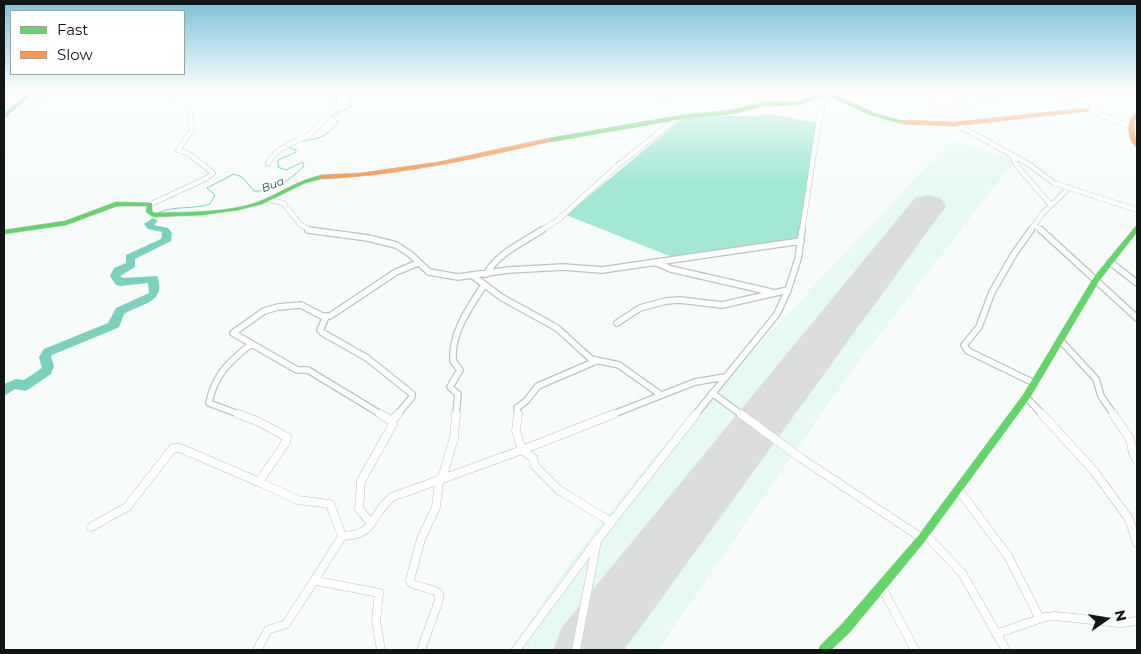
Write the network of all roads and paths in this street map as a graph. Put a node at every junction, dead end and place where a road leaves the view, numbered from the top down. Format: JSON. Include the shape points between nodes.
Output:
{"nodes":[{"id":1,"x":191,"y":121,"type":"edge"},
{"id":2,"x":320,"y":121,"type":"edge"},
{"id":3,"x":667,"y":121,"type":"edge"},
{"id":4,"x":674,"y":121,"type":"edge"},
{"id":5,"x":819,"y":121,"type":"edge"},
{"id":6,"x":906,"y":121,"type":"edge"},
{"id":7,"x":952,"y":121,"type":"edge"},
{"id":8,"x":989,"y":121,"type":"edge"},
{"id":9,"x":1115,"y":121,"type":"edge"},
{"id":10,"x":1132,"y":121,"type":"edge"},
{"id":11,"x":956,"y":124,"type":"junction"},
{"id":12,"x":1130,"y":126,"type":"junction"},
{"id":13,"x":1137,"y":146,"type":"edge"},
{"id":14,"x":1012,"y":156,"type":"junction"},
{"id":15,"x":268,"y":164,"type":"dead end"},
{"id":16,"x":1068,"y":189,"type":"junction"},
{"id":17,"x":270,"y":200,"type":"junction"},
{"id":18,"x":151,"y":204,"type":"junction"},
{"id":19,"x":1051,"y":205,"type":"junction"},
{"id":20,"x":1137,"y":210,"type":"edge"},
{"id":21,"x":1035,"y":225,"type":"junction"},
{"id":22,"x":1137,"y":228,"type":"edge"},
{"id":23,"x":4,"y":232,"type":"edge"},
{"id":24,"x":801,"y":241,"type":"junction"},
{"id":25,"x":655,"y":262,"type":"junction"},
{"id":26,"x":1110,"y":262,"type":"junction"},
{"id":27,"x":418,"y":263,"type":"junction"},
{"id":28,"x":486,"y":274,"type":"junction"},
{"id":29,"x":473,"y":276,"type":"junction"},
{"id":30,"x":1096,"y":279,"type":"junction"},
{"id":31,"x":1137,"y":283,"type":"edge"},
{"id":32,"x":484,"y":285,"type":"junction"},
{"id":33,"x":788,"y":290,"type":"junction"},
{"id":34,"x":772,"y":292,"type":"junction"},
{"id":35,"x":326,"y":317,"type":"junction"},
{"id":36,"x":1137,"y":318,"type":"edge"},
{"id":37,"x":617,"y":323,"type":"dead end"},
{"id":38,"x":1060,"y":340,"type":"junction"},
{"id":39,"x":251,"y":344,"type":"junction"},
{"id":40,"x":596,"y":361,"type":"junction"},
{"id":41,"x":725,"y":377,"type":"junction"},
{"id":42,"x":1034,"y":383,"type":"junction"},
{"id":43,"x":712,"y":393,"type":"junction"},
{"id":44,"x":661,"y":395,"type":"junction"},
{"id":45,"x":1026,"y":397,"type":"junction"},
{"id":46,"x":392,"y":420,"type":"junction"},
{"id":47,"x":522,"y":450,"type":"junction"},
{"id":48,"x":1137,"y":460,"type":"edge"},
{"id":49,"x":259,"y":482,"type":"junction"},
{"id":50,"x":439,"y":482,"type":"junction"},
{"id":51,"x":958,"y":489,"type":"junction"},
{"id":52,"x":611,"y":522,"type":"junction"},
{"id":53,"x":1134,"y":522,"type":"edge"},
{"id":54,"x":371,"y":523,"type":"junction"},
{"id":55,"x":91,"y":527,"type":"dead end"},
{"id":56,"x":342,"y":536,"type":"junction"},
{"id":57,"x":924,"y":536,"type":"junction"},
{"id":58,"x":598,"y":539,"type":"junction"},
{"id":59,"x":1137,"y":543,"type":"edge"},
{"id":60,"x":316,"y":578,"type":"junction"},
{"id":61,"x":881,"y":586,"type":"junction"},
{"id":62,"x":1040,"y":619,"type":"junction"},
{"id":63,"x":1137,"y":621,"type":"edge"},
{"id":64,"x":996,"y":634,"type":"junction"},
{"id":65,"x":257,"y":650,"type":"edge"},
{"id":66,"x":381,"y":650,"type":"edge"},
{"id":67,"x":421,"y":650,"type":"edge"},
{"id":68,"x":516,"y":650,"type":"edge"},
{"id":69,"x":576,"y":650,"type":"edge"},
{"id":70,"x":824,"y":650,"type":"edge"},
{"id":71,"x":915,"y":650,"type":"edge"},
{"id":72,"x":1006,"y":650,"type":"edge"}],
"edges":[{"from":1,"to":18,"type":"street","via":[[192,130],[178,150],[195,156],[198,163],[213,173]]},
{"from":2,"to":15,"type":"street","via":[[310,133],[280,149]]},
{"from":3,"to":17,"type":"street","via":[[508,148],[438,164],[312,178]]},
{"from":4,"to":28,"type":"street","via":[[617,166],[558,220],[500,256]]},
{"from":5,"to":24,"type":"street"},
{"from":6,"to":11,"type":"street"},
{"from":7,"to":11,"type":"street"},
{"from":8,"to":11,"type":"street"},
{"from":9,"to":12,"type":"street"},
{"from":10,"to":12,"type":"street"},
{"from":11,"to":14,"type":"street"},
{"from":12,"to":13,"type":"street"},
{"from":14,"to":16,"type":"street"},
{"from":14,"to":19,"type":"street"},
{"from":16,"to":19,"type":"street"},
{"from":16,"to":20,"type":"street"},
{"from":17,"to":18,"type":"street","via":[[226,210],[153,215],[149,212]]},
{"from":17,"to":27,"type":"street","via":[[283,203],[309,231],[396,245]]},
{"from":18,"to":23,"type":"street","via":[[116,204],[66,223]]},
{"from":19,"to":21,"type":"street"},
{"from":21,"to":30,"type":"street"},
{"from":21,"to":42,"type":"street","via":[[1014,254],[992,292],[979,327],[964,347]]},
{"from":22,"to":26,"type":"street"},
{"from":24,"to":25,"type":"street"},
{"from":24,"to":33,"type":"street"},
{"from":25,"to":28,"type":"street","via":[[602,270],[567,267]]},
{"from":25,"to":34,"type":"street","via":[[671,269]]},
{"from":26,"to":30,"type":"street"},
{"from":26,"to":31,"type":"street"},
{"from":27,"to":29,"type":"street","via":[[434,275]]},
{"from":27,"to":35,"type":"street","via":[[396,272]]},
{"from":28,"to":29,"type":"street"},
{"from":29,"to":32,"type":"street"},
{"from":30,"to":36,"type":"street"},
{"from":30,"to":38,"type":"street"},
{"from":32,"to":40,"type":"street","via":[[557,328]]},
{"from":32,"to":50,"type":"street","via":[[466,313],[456,340],[453,359],[460,370],[450,387],[458,394],[454,438]]},
{"from":33,"to":34,"type":"street"},
{"from":33,"to":41,"type":"street","via":[[776,314]]},
{"from":34,"to":37,"type":"street","via":[[722,305],[666,301],[640,308]]},
{"from":35,"to":39,"type":"street","via":[[302,305],[267,310],[233,334]]},
{"from":35,"to":46,"type":"street","via":[[320,325],[323,333],[367,358],[412,394]]},
{"from":38,"to":42,"type":"street"},
{"from":38,"to":48,"type":"street","via":[[1096,379],[1101,396],[1130,439]]},
{"from":39,"to":46,"type":"street","via":[[297,370],[308,370]]},
{"from":39,"to":49,"type":"street","via":[[224,366],[213,384],[209,403],[257,421],[287,437]]},
{"from":40,"to":44,"type":"street","via":[[619,365]]},
{"from":40,"to":47,"type":"street","via":[[538,386],[516,408],[516,430]]},
{"from":41,"to":43,"type":"street"},
{"from":41,"to":44,"type":"street","via":[[700,380]]},
{"from":42,"to":45,"type":"street"},
{"from":43,"to":52,"type":"street"},
{"from":43,"to":57,"type":"street","via":[[802,458]]},
{"from":44,"to":47,"type":"street"},
{"from":45,"to":51,"type":"street"},
{"from":45,"to":53,"type":"street","via":[[1088,464]]},
{"from":46,"to":54,"type":"street","via":[[393,424],[361,480],[359,508]]},
{"from":47,"to":50,"type":"street"},
{"from":47,"to":52,"type":"street","via":[[531,456],[535,466],[559,490]]},
{"from":49,"to":55,"type":"street","via":[[180,448],[173,448],[127,507]]},
{"from":49,"to":56,"type":"street","via":[[298,500],[330,504]]},
{"from":50,"to":54,"type":"street","via":[[392,497]]},
{"from":50,"to":67,"type":"street","via":[[436,507],[421,539],[410,580],[412,584],[439,594]]},
{"from":51,"to":57,"type":"street"},
{"from":51,"to":62,"type":"street","via":[[1008,556]]},
{"from":52,"to":58,"type":"street"},
{"from":53,"to":59,"type":"street"},
{"from":54,"to":56,"type":"street","via":[[360,536]]},
{"from":56,"to":60,"type":"street"},
{"from":57,"to":61,"type":"street"},
{"from":57,"to":64,"type":"street","via":[[962,573]]},
{"from":58,"to":68,"type":"street"},
{"from":58,"to":69,"type":"street"},
{"from":60,"to":65,"type":"street","via":[[286,624],[268,630]]},
{"from":60,"to":66,"type":"street","via":[[379,593],[376,621]]},
{"from":61,"to":70,"type":"street"},
{"from":61,"to":71,"type":"street"},
{"from":62,"to":63,"type":"street","via":[[1055,616],[1120,624]]},
{"from":62,"to":64,"type":"street"},
{"from":64,"to":72,"type":"street"}]}
